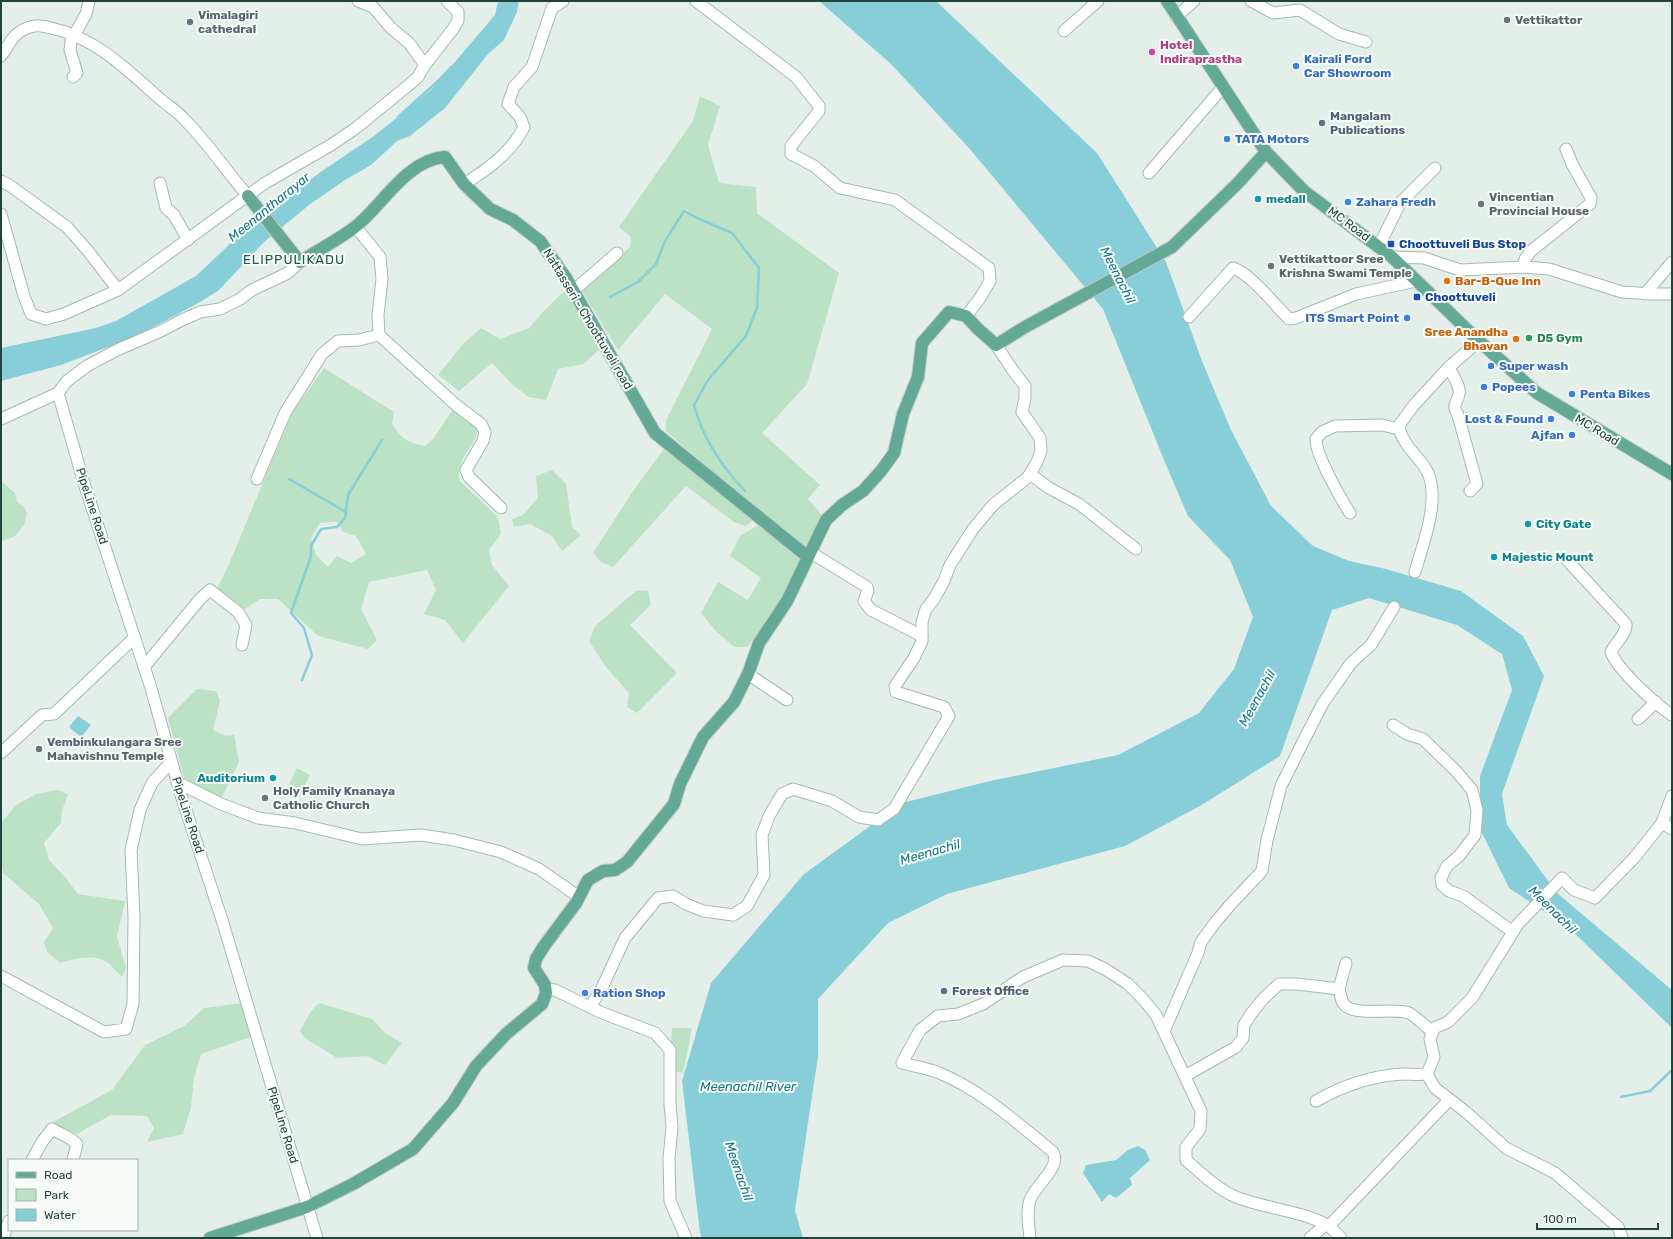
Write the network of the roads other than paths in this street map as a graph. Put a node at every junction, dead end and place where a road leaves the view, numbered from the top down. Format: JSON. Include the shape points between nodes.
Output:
{"nodes":[{"id":1,"x":89,"y":1,"type":"edge"},
{"id":2,"x":358,"y":1,"type":"edge"},
{"id":3,"x":447,"y":1,"type":"edge"},
{"id":4,"x":563,"y":1,"type":"edge"},
{"id":5,"x":696,"y":1,"type":"edge"},
{"id":6,"x":1098,"y":1,"type":"edge"},
{"id":7,"x":1166,"y":1,"type":"edge"},
{"id":8,"x":1194,"y":1,"type":"edge"},
{"id":9,"x":1251,"y":1,"type":"edge"},
{"id":10,"x":1176,"y":16,"type":"junction"},
{"id":11,"x":1064,"y":31,"type":"dead end"},
{"id":12,"x":74,"y":34,"type":"junction"},
{"id":13,"x":1366,"y":42,"type":"dead end"},
{"id":14,"x":1,"y":56,"type":"edge"},
{"id":15,"x":425,"y":64,"type":"junction"},
{"id":16,"x":74,"y":77,"type":"dead end"},
{"id":17,"x":1223,"y":87,"type":"junction"},
{"id":18,"x":1566,"y":149,"type":"dead end"},
{"id":19,"x":1266,"y":152,"type":"junction"},
{"id":20,"x":1435,"y":168,"type":"dead end"},
{"id":21,"x":1150,"y":173,"type":"dead end"},
{"id":22,"x":1,"y":181,"type":"edge"},
{"id":23,"x":160,"y":183,"type":"dead end"},
{"id":24,"x":464,"y":184,"type":"junction"},
{"id":25,"x":248,"y":196,"type":"junction"},
{"id":26,"x":1,"y":214,"type":"edge"},
{"id":27,"x":355,"y":226,"type":"junction"},
{"id":28,"x":188,"y":240,"type":"junction"},
{"id":29,"x":1379,"y":246,"type":"junction"},
{"id":30,"x":617,"y":252,"type":"dead end"},
{"id":31,"x":1392,"y":257,"type":"junction"},
{"id":32,"x":300,"y":262,"type":"junction"},
{"id":33,"x":1672,"y":262,"type":"edge"},
{"id":34,"x":1524,"y":267,"type":"junction"},
{"id":35,"x":1416,"y":281,"type":"junction"},
{"id":36,"x":118,"y":290,"type":"junction"},
{"id":37,"x":573,"y":291,"type":"junction"},
{"id":38,"x":1645,"y":294,"type":"junction"},
{"id":39,"x":1672,"y":294,"type":"edge"},
{"id":40,"x":966,"y":316,"type":"junction"},
{"id":41,"x":1189,"y":317,"type":"dead end"},
{"id":42,"x":379,"y":335,"type":"junction"},
{"id":43,"x":1479,"y":341,"type":"junction"},
{"id":44,"x":996,"y":345,"type":"junction"},
{"id":45,"x":1449,"y":367,"type":"junction"},
{"id":46,"x":58,"y":393,"type":"junction"},
{"id":47,"x":1,"y":419,"type":"edge"},
{"id":48,"x":1399,"y":429,"type":"junction"},
{"id":49,"x":1030,"y":474,"type":"junction"},
{"id":50,"x":1672,"y":474,"type":"edge"},
{"id":51,"x":257,"y":479,"type":"dead end"},
{"id":52,"x":1470,"y":491,"type":"dead end"},
{"id":53,"x":501,"y":508,"type":"dead end"},
{"id":54,"x":1350,"y":513,"type":"dead end"},
{"id":55,"x":1136,"y":550,"type":"dead end"},
{"id":56,"x":809,"y":555,"type":"junction"},
{"id":57,"x":1567,"y":560,"type":"dead end"},
{"id":58,"x":1415,"y":572,"type":"dead end"},
{"id":59,"x":1394,"y":607,"type":"dead end"},
{"id":60,"x":922,"y":636,"type":"junction"},
{"id":61,"x":134,"y":638,"type":"junction"},
{"id":62,"x":242,"y":644,"type":"dead end"},
{"id":63,"x":144,"y":667,"type":"junction"},
{"id":64,"x":748,"y":674,"type":"junction"},
{"id":65,"x":787,"y":700,"type":"dead end"},
{"id":66,"x":1656,"y":702,"type":"junction"},
{"id":67,"x":1672,"y":715,"type":"edge"},
{"id":68,"x":1638,"y":719,"type":"dead end"},
{"id":69,"x":1393,"y":725,"type":"dead end"},
{"id":70,"x":1,"y":753,"type":"edge"},
{"id":71,"x":171,"y":762,"type":"junction"},
{"id":72,"x":177,"y":782,"type":"junction"},
{"id":73,"x":1672,"y":796,"type":"edge"},
{"id":74,"x":1662,"y":823,"type":"junction"},
{"id":75,"x":1672,"y":829,"type":"edge"},
{"id":76,"x":579,"y":897,"type":"junction"},
{"id":77,"x":1513,"y":932,"type":"junction"},
{"id":78,"x":1346,"y":963,"type":"dead end"},
{"id":79,"x":1,"y":976,"type":"edge"},
{"id":80,"x":1339,"y":988,"type":"junction"},
{"id":81,"x":546,"y":989,"type":"junction"},
{"id":82,"x":590,"y":1007,"type":"junction"},
{"id":83,"x":1164,"y":1031,"type":"junction"},
{"id":84,"x":1433,"y":1032,"type":"junction"},
{"id":85,"x":1427,"y":1074,"type":"junction"},
{"id":86,"x":1185,"y":1076,"type":"junction"},
{"id":87,"x":1316,"y":1100,"type":"dead end"},
{"id":88,"x":1449,"y":1100,"type":"junction"},
{"id":89,"x":33,"y":1159,"type":"edge"},
{"id":90,"x":73,"y":1159,"type":"edge"},
{"id":91,"x":307,"y":1207,"type":"junction"},
{"id":92,"x":8,"y":1224,"type":"edge"},
{"id":93,"x":1327,"y":1225,"type":"junction"},
{"id":94,"x":3,"y":1238,"type":"edge"},
{"id":95,"x":210,"y":1238,"type":"edge"},
{"id":96,"x":317,"y":1238,"type":"edge"},
{"id":97,"x":686,"y":1238,"type":"edge"},
{"id":98,"x":1030,"y":1238,"type":"edge"},
{"id":99,"x":1310,"y":1238,"type":"edge"},
{"id":100,"x":1341,"y":1238,"type":"edge"},
{"id":101,"x":1622,"y":1238,"type":"edge"}],
"edges":[{"from":1,"to":12,"type":"street","via":[[86,14]]},
{"from":2,"to":15,"type":"street","via":[[373,7]]},
{"from":3,"to":15,"type":"street","via":[[458,12],[458,21]]},
{"from":4,"to":24,"type":"street","via":[[552,8],[532,67],[514,87],[508,104],[520,117],[524,128],[518,140],[498,160]]},
{"from":5,"to":40,"type":"street","via":[[796,77],[819,106],[819,111],[791,146],[791,154],[814,166],[840,188],[895,200],[989,268],[990,281]]},
{"from":6,"to":11,"type":"street"},
{"from":7,"to":10,"type":"main road","name":"MC Road"},
{"from":8,"to":10,"type":"street"},
{"from":9,"to":13,"type":"street","via":[[1273,13],[1300,10],[1339,34]]},
{"from":10,"to":17,"type":"main road","name":"MC Road"},
{"from":12,"to":14,"type":"street","via":[[38,25],[27,28],[12,38]]},
{"from":12,"to":16,"type":"street","via":[[70,50],[77,73]]},
{"from":12,"to":25,"type":"street","via":[[102,49],[184,118]]},
{"from":15,"to":25,"type":"street","via":[[418,77],[356,128]]},
{"from":17,"to":19,"type":"main road","name":"MC Road"},
{"from":17,"to":21,"type":"street"},
{"from":18,"to":34,"type":"street","via":[[1591,198],[1590,204],[1531,251]]},
{"from":19,"to":29,"type":"main road","name":"MC Road","via":[[1304,191]]},
{"from":19,"to":44,"type":"main road","via":[[1172,247]]},
{"from":20,"to":29,"type":"street","via":[[1400,203]]},
{"from":22,"to":36,"type":"street","via":[[67,227]]},
{"from":23,"to":28,"type":"street","via":[[166,208],[174,215]]},
{"from":24,"to":27,"type":"main road","name":"Nattasseri - Choottuveli road","via":[[446,157],[435,158],[405,176]]},
{"from":24,"to":37,"type":"main road","name":"Nattasseri - Choottuveli road","via":[[490,209],[513,220],[540,241]]},
{"from":25,"to":28,"type":"street"},
{"from":25,"to":32,"type":"main road"},
{"from":26,"to":36,"type":"street","via":[[31,314],[46,318],[64,314]]},
{"from":27,"to":32,"type":"main road","name":"Nattasseri - Choottuveli road"},
{"from":27,"to":42,"type":"street","via":[[380,257],[382,279],[378,315]]},
{"from":28,"to":36,"type":"street"},
{"from":29,"to":31,"type":"main road","name":"MC Road"},
{"from":30,"to":37,"type":"street"},
{"from":31,"to":34,"type":"street","via":[[1424,258],[1460,270]]},
{"from":31,"to":35,"type":"main road","name":"MC Road"},
{"from":32,"to":46,"type":"street","name":"Nattasseri - Choottuveli road","via":[[288,273],[252,290],[240,300],[220,309],[200,312],[87,366]]},
{"from":33,"to":38,"type":"street"},
{"from":34,"to":38,"type":"street","via":[[1549,270],[1622,292]]},
{"from":35,"to":41,"type":"street","via":[[1356,294],[1289,319],[1251,279],[1233,268]]},
{"from":35,"to":43,"type":"main road","name":"MC Road"},
{"from":37,"to":56,"type":"main road","name":"Nattasseri - Choottuveli road","via":[[655,433]]},
{"from":38,"to":39,"type":"street"},
{"from":40,"to":44,"type":"main road"},
{"from":40,"to":56,"type":"main road","via":[[949,312],[922,343],[918,377],[904,414],[894,453],[863,491],[826,520]]},
{"from":42,"to":51,"type":"street","via":[[359,340],[338,341],[322,354],[285,413]]},
{"from":42,"to":53,"type":"street","via":[[456,405],[481,424],[485,432],[483,441],[466,470],[469,477]]},
{"from":43,"to":45,"type":"street"},
{"from":43,"to":50,"type":"main road","name":"MC Road","via":[[1537,394]]},
{"from":44,"to":49,"type":"street","via":[[1025,386],[1022,412],[1040,438],[1037,462]]},
{"from":45,"to":48,"type":"street","via":[[1414,405]]},
{"from":45,"to":52,"type":"street","via":[[1459,387],[1456,410],[1477,484]]},
{"from":46,"to":47,"type":"street"},
{"from":46,"to":61,"type":"street","name":"PipeLine Road"},
{"from":48,"to":54,"type":"street","via":[[1382,425],[1335,426],[1322,432],[1316,439],[1327,471]]},
{"from":48,"to":58,"type":"street","via":[[1428,473],[1431,487],[1431,509]]},
{"from":49,"to":55,"type":"street","via":[[1055,492],[1079,504]]},
{"from":49,"to":60,"type":"street","via":[[993,505],[973,529],[926,609],[922,622]]},
{"from":56,"to":60,"type":"street","via":[[867,587],[864,601],[871,610]]},
{"from":56,"to":64,"type":"main road","via":[[787,601],[759,643]]},
{"from":57,"to":66,"type":"street","via":[[1626,624],[1625,632],[1611,652],[1630,679]]},
{"from":59,"to":83,"type":"street","via":[[1372,645],[1351,663],[1323,703],[1281,786],[1262,871],[1230,905],[1201,942]]},
{"from":60,"to":82,"type":"street","via":[[914,658],[895,686],[896,692],[944,707],[949,716],[894,809],[878,820],[860,817],[832,801],[793,788],[782,794],[769,816],[762,835],[764,875],[746,906],[733,915],[703,911],[673,896],[658,898],[625,938],[601,990]]},
{"from":61,"to":63,"type":"street","name":"PipeLine Road"},
{"from":61,"to":70,"type":"street","via":[[54,714],[42,715]]},
{"from":62,"to":63,"type":"street","via":[[246,625],[238,612],[210,590]]},
{"from":63,"to":71,"type":"street","name":"PipeLine Road"},
{"from":64,"to":65,"type":"street"},
{"from":64,"to":76,"type":"main road","via":[[734,702],[703,738],[680,784],[674,804],[627,862],[615,870],[603,871],[588,880]]},
{"from":66,"to":67,"type":"street"},
{"from":66,"to":68,"type":"street"},
{"from":69,"to":77,"type":"street","via":[[1407,734],[1423,739],[1472,790],[1477,810],[1475,835],[1448,866],[1441,878],[1442,885],[1463,896]]},
{"from":71,"to":72,"type":"street","name":"PipeLine Road"},
{"from":71,"to":79,"type":"street","via":[[152,783],[140,810],[131,850],[134,917],[133,1004],[126,1029],[104,1032]]},
{"from":72,"to":76,"type":"street","via":[[221,804],[258,818],[295,823],[362,840],[422,835],[501,852],[539,869]]},
{"from":72,"to":91,"type":"street","name":"PipeLine Road","via":[[223,923]]},
{"from":73,"to":74,"type":"street"},
{"from":74,"to":75,"type":"street"},
{"from":74,"to":77,"type":"street","via":[[1634,858],[1596,898],[1574,890],[1562,878]]},
{"from":76,"to":81,"type":"main road","via":[[536,959],[534,968]]},
{"from":77,"to":84,"type":"street","via":[[1472,998],[1448,1022],[1434,1028]]},
{"from":78,"to":80,"type":"street"},
{"from":80,"to":84,"type":"street","via":[[1344,1004],[1351,1010],[1392,1010],[1410,1013]]},
{"from":80,"to":86,"type":"street","via":[[1279,984],[1250,1014],[1244,1025],[1242,1038],[1236,1047]]},
{"from":81,"to":82,"type":"street","via":[[555,990]]},
{"from":81,"to":91,"type":"main road","via":[[542,1004],[506,1034],[476,1066],[453,1103],[413,1150]]},
{"from":82,"to":97,"type":"street","via":[[655,1033],[670,1050],[670,1201]]},
{"from":83,"to":86,"type":"street"},
{"from":83,"to":98,"type":"street","via":[[1156,1015],[1128,984],[1088,961],[1062,960],[1023,977],[983,1004],[958,1014],[938,1016],[920,1030],[902,1063],[935,1071],[973,1091],[1053,1152],[1055,1162],[1052,1169],[1036,1188],[1030,1200]]},
{"from":84,"to":85,"type":"street","via":[[1430,1040],[1434,1057]]},
{"from":85,"to":87,"type":"street","via":[[1402,1074],[1354,1083]]},
{"from":85,"to":88,"type":"street","via":[[1435,1088]]},
{"from":86,"to":93,"type":"street","via":[[1201,1111],[1200,1129],[1186,1148],[1186,1160],[1214,1185],[1236,1197],[1299,1214]]},
{"from":88,"to":93,"type":"street"},
{"from":88,"to":101,"type":"street","via":[[1506,1148],[1554,1173],[1618,1227]]},
{"from":89,"to":90,"type":"street","via":[[52,1130],[77,1144]]},
{"from":91,"to":95,"type":"main road"},
{"from":91,"to":96,"type":"street","name":"PipeLine Road"},
{"from":92,"to":94,"type":"street"},
{"from":93,"to":99,"type":"street"},
{"from":93,"to":100,"type":"street"}]}
